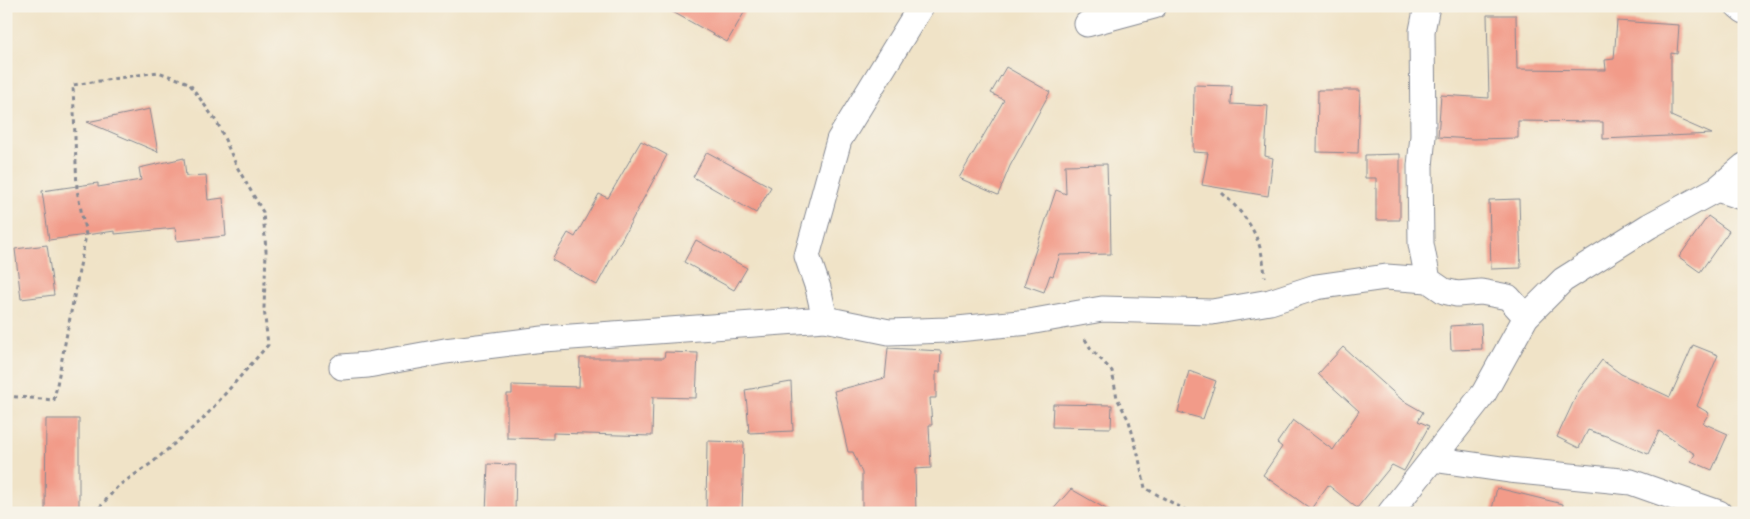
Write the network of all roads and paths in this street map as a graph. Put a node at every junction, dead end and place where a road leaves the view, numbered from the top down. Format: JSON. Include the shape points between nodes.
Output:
{"nodes":[{"id":1,"x":921,"y":6,"type":"edge"},
{"id":2,"x":1154,"y":6,"type":"edge"},
{"id":3,"x":1427,"y":6,"type":"edge"},
{"id":4,"x":1738,"y":6,"type":"edge"},
{"id":5,"x":1744,"y":11,"type":"edge"},
{"id":6,"x":1087,"y":24,"type":"dead end"},
{"id":7,"x":1744,"y":166,"type":"edge"},
{"id":8,"x":1717,"y":189,"type":"junction"},
{"id":9,"x":1222,"y":193,"type":"dead end"},
{"id":10,"x":1744,"y":198,"type":"edge"},
{"id":11,"x":1428,"y":280,"type":"junction"},
{"id":12,"x":1270,"y":302,"type":"junction"},
{"id":13,"x":1072,"y":314,"type":"junction"},
{"id":14,"x":1526,"y":317,"type":"junction"},
{"id":15,"x":825,"y":319,"type":"junction"},
{"id":16,"x":342,"y":367,"type":"dead end"},
{"id":17,"x":6,"y":396,"type":"edge"},
{"id":18,"x":1432,"y":459,"type":"junction"},
{"id":19,"x":95,"y":513,"type":"edge"},
{"id":20,"x":1192,"y":513,"type":"edge"},
{"id":21,"x":1390,"y":513,"type":"edge"},
{"id":22,"x":1719,"y":513,"type":"edge"}],
"edges":[{"from":1,"to":15,"type":"street","via":[[840,140],[807,256]]},
{"from":2,"to":6,"type":"street"},
{"from":3,"to":11,"type":"street","via":[[1422,31],[1423,136],[1420,166],[1421,244]]},
{"from":4,"to":5,"type":"street"},
{"from":7,"to":8,"type":"street"},
{"from":8,"to":10,"type":"street"},
{"from":8,"to":14,"type":"street","via":[[1649,226],[1563,280]]},
{"from":9,"to":12,"type":"path","via":[[1241,210],[1258,237]]},
{"from":11,"to":12,"type":"street","via":[[1386,277],[1347,282],[1316,287]]},
{"from":11,"to":14,"type":"street","via":[[1444,291],[1457,294],[1481,292],[1508,297]]},
{"from":12,"to":13,"type":"street","via":[[1212,312],[1102,309]]},
{"from":13,"to":15,"type":"street","via":[[1029,322],[889,332]]},
{"from":13,"to":20,"type":"path","via":[[1091,349],[1112,371],[1117,398],[1132,429],[1145,488]]},
{"from":14,"to":18,"type":"street","via":[[1484,393]]},
{"from":15,"to":16,"type":"street","via":[[543,339]]},
{"from":17,"to":19,"type":"path","via":[[54,400],[86,235],[77,190],[73,85],[158,72],[189,83],[218,124],[237,167],[263,212],[266,251],[264,308],[268,345],[203,419],[153,462],[118,486]]},
{"from":18,"to":21,"type":"street"},
{"from":18,"to":22,"type":"street","via":[[1631,482]]}]}
